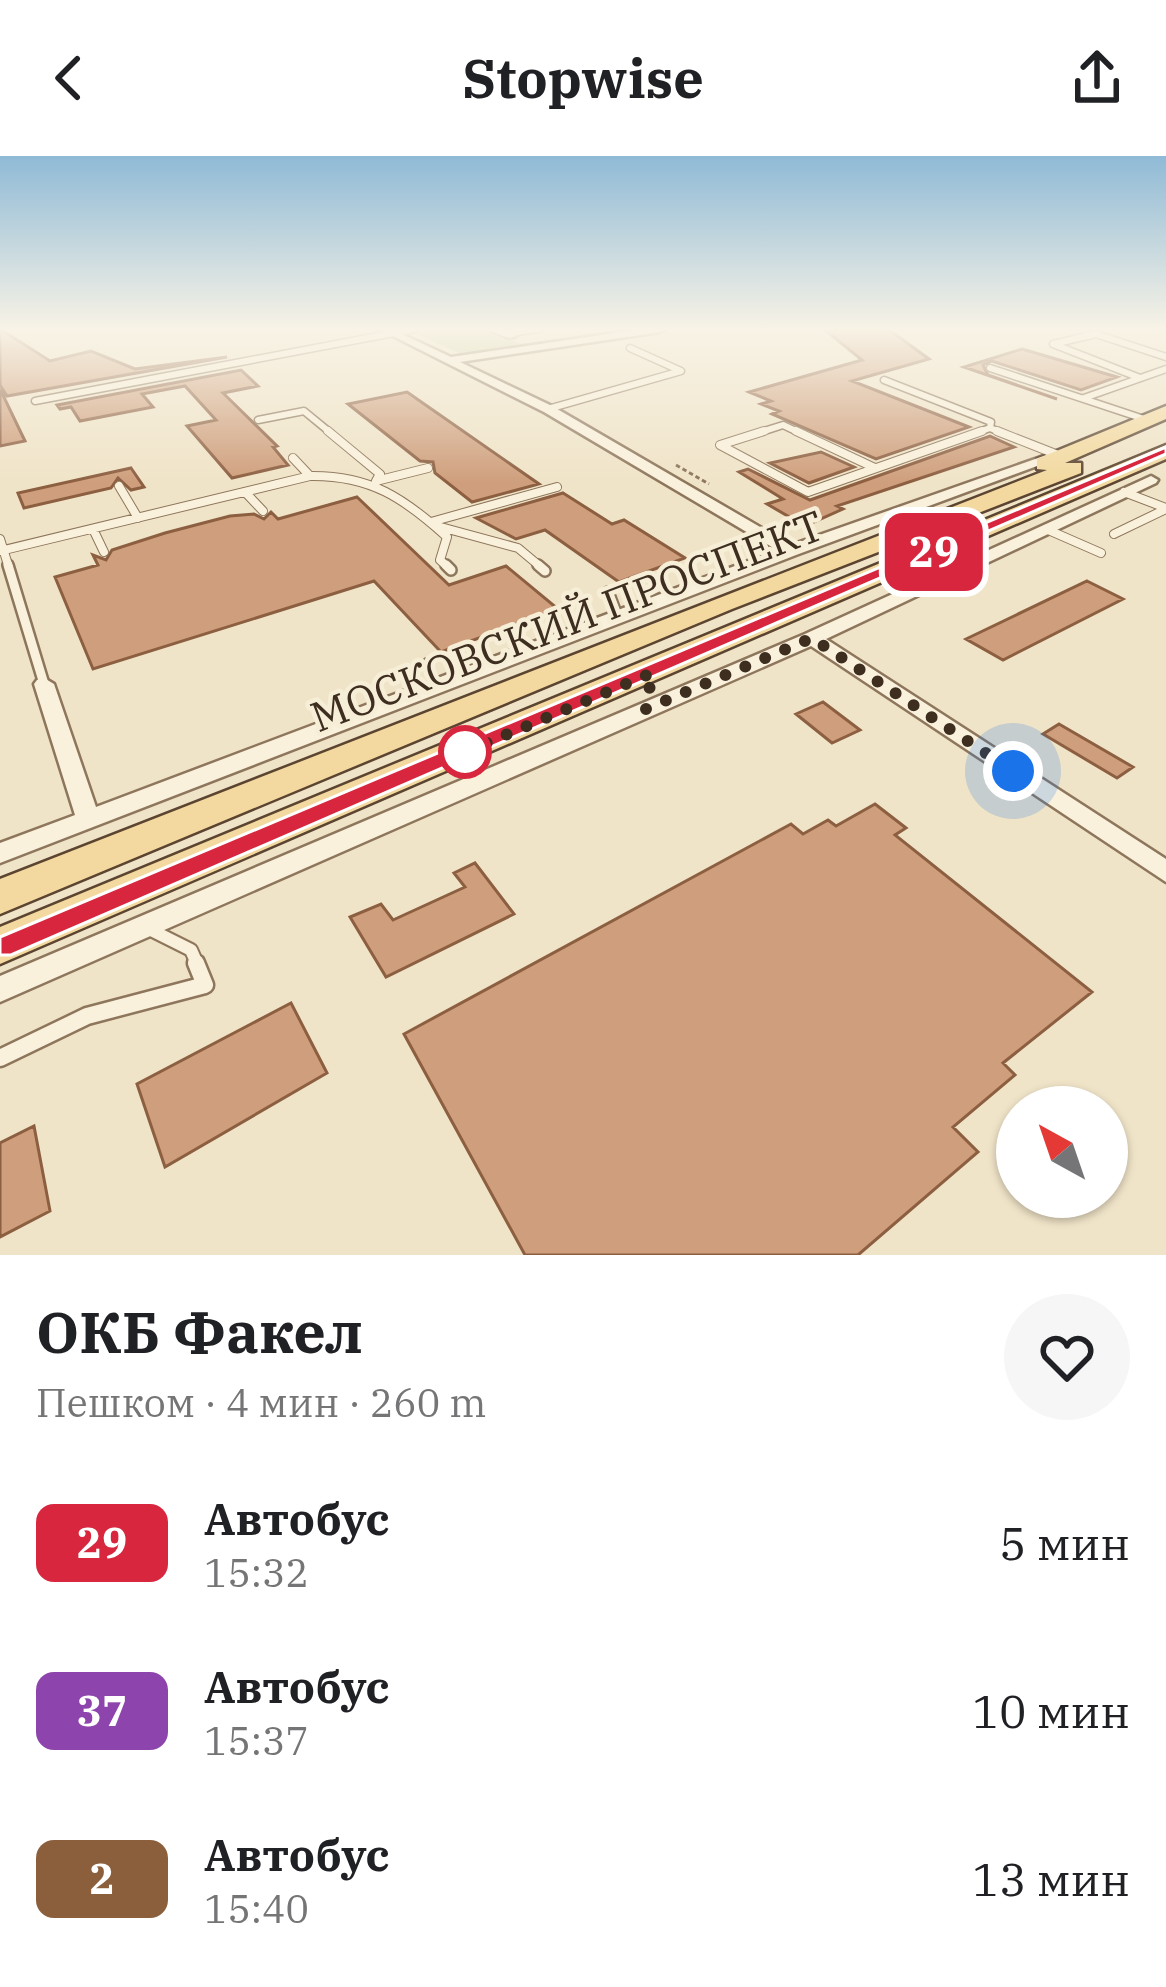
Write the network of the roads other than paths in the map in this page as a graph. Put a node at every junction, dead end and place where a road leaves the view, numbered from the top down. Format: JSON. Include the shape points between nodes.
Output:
{"nodes":[{"id":1,"x":135,"y":380,"type":"edge"},
{"id":2,"x":495,"y":380,"type":"edge"},
{"id":3,"x":648,"y":380,"type":"edge"},
{"id":4,"x":884,"y":380,"type":"dead end"},
{"id":5,"x":1028,"y":380,"type":"edge"},
{"id":6,"x":1134,"y":380,"type":"edge"},
{"id":7,"x":1082,"y":398,"type":"junction"},
{"id":8,"x":35,"y":400,"type":"dead end"},
{"id":9,"x":548,"y":409,"type":"junction"},
{"id":10,"x":258,"y":420,"type":"dead end"},
{"id":11,"x":1160,"y":420,"type":"edge"},
{"id":12,"x":990,"y":428,"type":"junction"},
{"id":13,"x":1166,"y":451,"type":"edge"},
{"id":14,"x":1065,"y":453,"type":"junction"},
{"id":15,"x":293,"y":458,"type":"dead end"},
{"id":16,"x":428,"y":468,"type":"dead end"},
{"id":17,"x":875,"y":468,"type":"junction"},
{"id":18,"x":310,"y":476,"type":"junction"},
{"id":19,"x":1159,"y":476,"type":"edge"},
{"id":20,"x":376,"y":481,"type":"junction"},
{"id":21,"x":119,"y":486,"type":"dead end"},
{"id":22,"x":557,"y":487,"type":"dead end"},
{"id":23,"x":245,"y":492,"type":"junction"},
{"id":24,"x":1124,"y":492,"type":"junction"},
{"id":25,"x":1166,"y":509,"type":"edge"},
{"id":26,"x":263,"y":512,"type":"dead end"},
{"id":27,"x":956,"y":517,"type":"junction"},
{"id":28,"x":138,"y":518,"type":"junction"},
{"id":29,"x":432,"y":524,"type":"junction"},
{"id":30,"x":998,"y":525,"type":"junction"},
{"id":31,"x":93,"y":529,"type":"junction"},
{"id":32,"x":1046,"y":530,"type":"junction"},
{"id":33,"x":1114,"y":534,"type":"dead end"},
{"id":34,"x":1,"y":547,"type":"edge"},
{"id":35,"x":790,"y":551,"type":"junction"},
{"id":36,"x":104,"y":552,"type":"dead end"},
{"id":37,"x":1101,"y":553,"type":"dead end"},
{"id":38,"x":452,"y":570,"type":"dead end"},
{"id":39,"x":545,"y":571,"type":"dead end"},
{"id":40,"x":608,"y":592,"type":"dead end"},
{"id":41,"x":674,"y":595,"type":"junction"},
{"id":42,"x":617,"y":616,"type":"junction"},
{"id":43,"x":660,"y":628,"type":"junction"},
{"id":44,"x":812,"y":638,"type":"junction"},
{"id":45,"x":44,"y":684,"type":"joint"},
{"id":46,"x":649,"y":691,"type":"junction"},
{"id":47,"x":88,"y":818,"type":"junction"},
{"id":48,"x":0,"y":853,"type":"edge"},
{"id":49,"x":1166,"y":872,"type":"edge"},
{"id":50,"x":0,"y":897,"type":"edge"},
{"id":51,"x":144,"y":926,"type":"junction"},
{"id":52,"x":0,"y":946,"type":"edge"},
{"id":53,"x":0,"y":989,"type":"edge"},
{"id":54,"x":0,"y":1058,"type":"edge"}],
"edges":[{"from":1,"to":8,"type":"lane"},
{"from":2,"to":9,"type":"street"},
{"from":3,"to":9,"type":"lane"},
{"from":4,"to":12,"type":"lane"},
{"from":5,"to":7,"type":"lane"},
{"from":6,"to":7,"type":"lane"},
{"from":7,"to":11,"type":"lane"},
{"from":9,"to":35,"type":"street"},
{"from":10,"to":20,"type":"lane","via":[[304,411],[380,474]]},
{"from":11,"to":14,"type":"main road"},
{"from":11,"to":27,"type":"main road","name":"МОСКОВСКИЙ ПРОСПЕКТ"},
{"from":12,"to":14,"type":"lane"},
{"from":12,"to":17,"type":"lane"},
{"from":13,"to":30,"type":"main road","name":"МОСКОВСКИЙ ПРОСПЕКТ"},
{"from":14,"to":27,"type":"main road"},
{"from":14,"to":35,"type":"street","name":"МОСКОВСКИЙ ПРОСПЕКТ"},
{"from":15,"to":18,"type":"lane"},
{"from":16,"to":20,"type":"lane"},
{"from":17,"to":17,"type":"lane","via":[[808,491],[720,445],[783,425]]},
{"from":18,"to":20,"type":"lane"},
{"from":18,"to":23,"type":"lane"},
{"from":19,"to":24,"type":"street","name":"МОСКОВСКИЙ ПРОСПЕКТ"},
{"from":19,"to":30,"type":"main road"},
{"from":20,"to":29,"type":"lane"},
{"from":21,"to":28,"type":"lane"},
{"from":22,"to":29,"type":"lane"},
{"from":23,"to":26,"type":"lane"},
{"from":23,"to":28,"type":"lane"},
{"from":24,"to":25,"type":"lane"},
{"from":24,"to":32,"type":"street","name":"МОСКОВСКИЙ ПРОСПЕКТ"},
{"from":25,"to":33,"type":"lane"},
{"from":27,"to":43,"type":"main road","name":"МОСКОВСКИЙ ПРОСПЕКТ"},
{"from":28,"to":31,"type":"lane"},
{"from":29,"to":38,"type":"lane","via":[[447,537],[440,560]]},
{"from":29,"to":39,"type":"lane","via":[[518,548]]},
{"from":30,"to":46,"type":"main road","name":"МОСКОВСКИЙ ПРОСПЕКТ"},
{"from":31,"to":34,"type":"lane"},
{"from":31,"to":36,"type":"lane"},
{"from":32,"to":37,"type":"lane"},
{"from":32,"to":44,"type":"street","name":"МОСКОВСКИЙ ПРОСПЕКТ"},
{"from":34,"to":45,"type":"lane"},
{"from":35,"to":41,"type":"street","name":"МОСКОВСКИЙ ПРОСПЕКТ"},
{"from":40,"to":42,"type":"lane"},
{"from":41,"to":42,"type":"street","name":"МОСКОВСКИЙ ПРОСПЕКТ"},
{"from":41,"to":43,"type":"street"},
{"from":42,"to":47,"type":"street","name":"МОСКОВСКИЙ ПРОСПЕКТ"},
{"from":43,"to":50,"type":"main road","name":"МОСКОВСКИЙ ПРОСПЕКТ"},
{"from":44,"to":46,"type":"street","name":"МОСКОВСКИЙ ПРОСПЕКТ"},
{"from":44,"to":49,"type":"street"},
{"from":45,"to":47,"type":"street"},
{"from":46,"to":51,"type":"street","name":"МОСКОВСКИЙ ПРОСПЕКТ"},
{"from":46,"to":52,"type":"main road","name":"МОСКОВСКИЙ ПРОСПЕКТ"},
{"from":47,"to":48,"type":"street","name":"МОСКОВСКИЙ ПРОСПЕКТ"},
{"from":51,"to":53,"type":"street","name":"МОСКОВСКИЙ ПРОСПЕКТ"},
{"from":51,"to":54,"type":"lane","via":[[191,950],[205,985],[88,1016]]}]}
